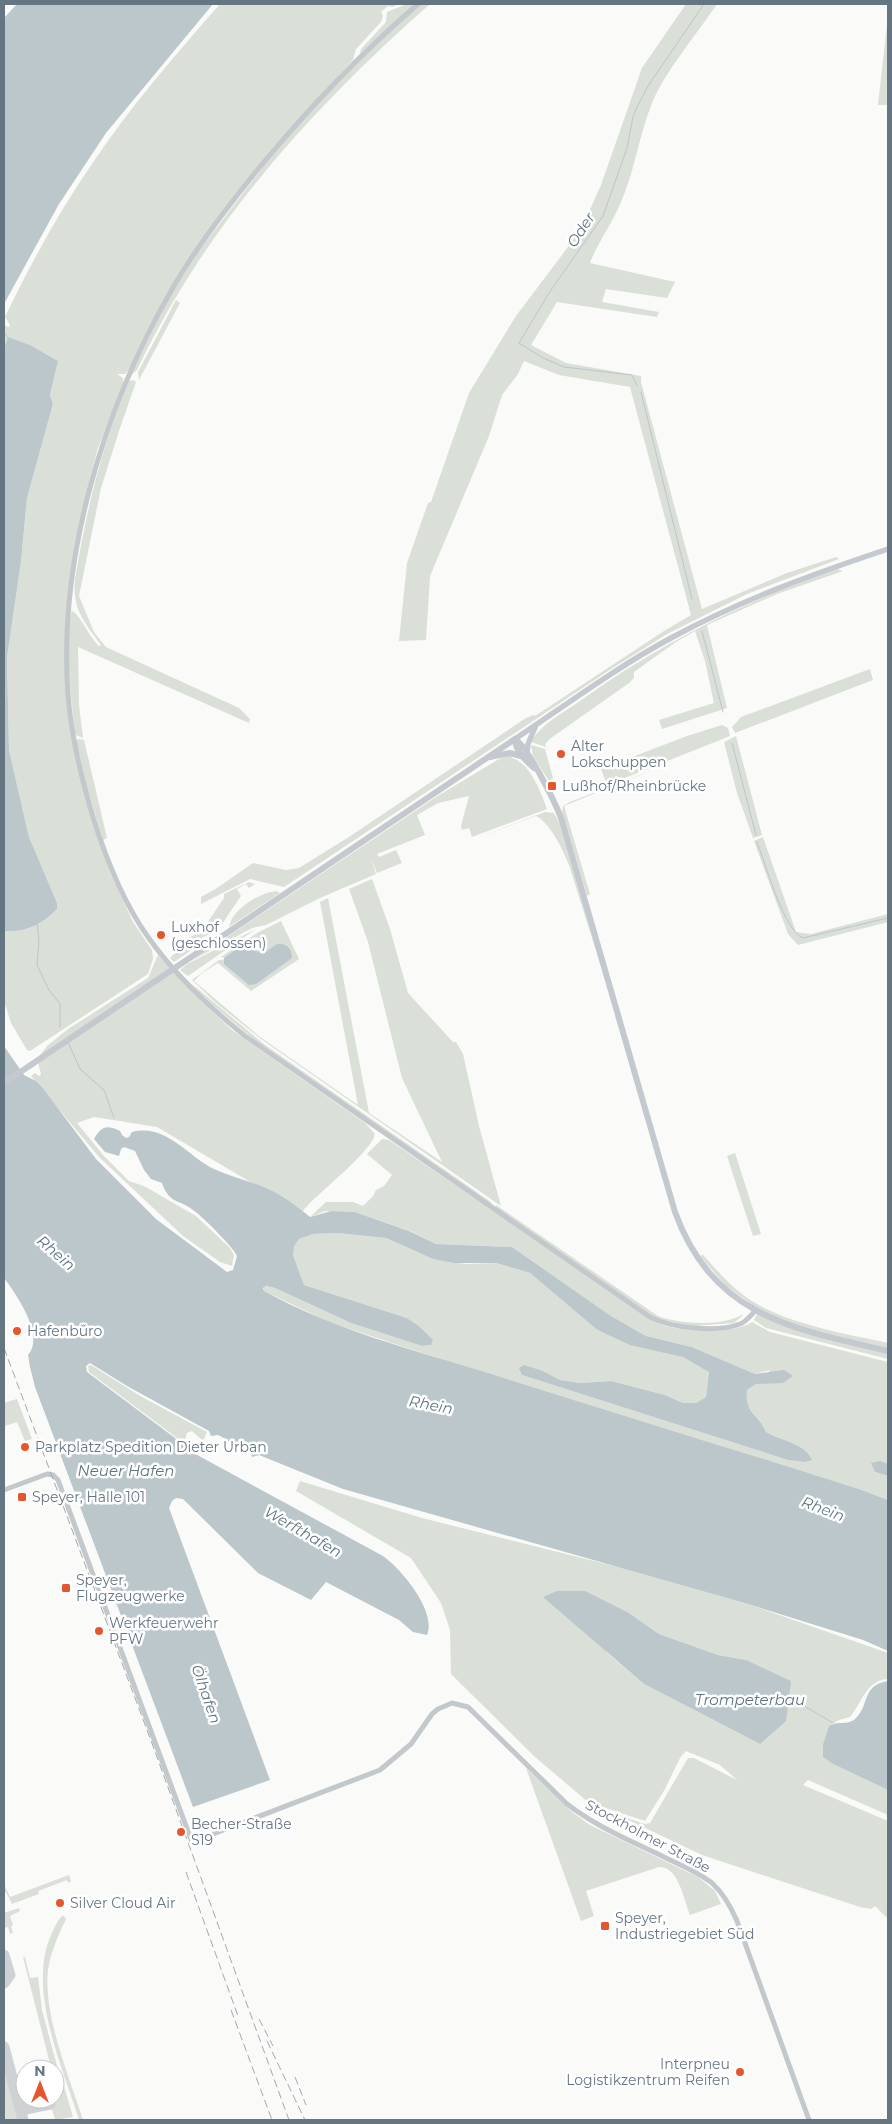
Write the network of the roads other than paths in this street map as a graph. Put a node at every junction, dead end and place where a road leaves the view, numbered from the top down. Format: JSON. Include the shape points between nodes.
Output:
{"nodes":[{"id":1,"x":418,"y":4,"type":"edge"},
{"id":2,"x":888,"y":549,"type":"edge"},
{"id":3,"x":536,"y":725,"type":"junction"},
{"id":4,"x":515,"y":739,"type":"junction"},
{"id":5,"x":525,"y":755,"type":"junction"},
{"id":6,"x":488,"y":757,"type":"junction"},
{"id":7,"x":4,"y":1083,"type":"edge"},
{"id":8,"x":754,"y":1311,"type":"junction"},
{"id":9,"x":888,"y":1352,"type":"edge"},
{"id":10,"x":4,"y":1490,"type":"edge"},
{"id":11,"x":809,"y":2120,"type":"edge"}],
"edges":[{"from":1,"to":8,"type":"street","via":[[374,42],[316,102],[216,223],[171,291],[128,377],[111,418],[87,498],[70,597],[68,692],[80,771],[108,861],[136,918],[190,987],[245,1036],[650,1317],[678,1328],[722,1327],[739,1325]]},
{"from":2,"to":3,"type":"main road","via":[[780,586],[723,611],[636,659]]},
{"from":3,"to":4,"type":"main road"},
{"from":3,"to":5,"type":"main road"},
{"from":4,"to":5,"type":"main road","via":[[515,746]]},
{"from":4,"to":6,"type":"main road"},
{"from":5,"to":6,"type":"main road"},
{"from":5,"to":8,"type":"main road","via":[[550,793],[561,818],[680,1225],[707,1270],[733,1296]]},
{"from":6,"to":7,"type":"main road"},
{"from":8,"to":9,"type":"main road","via":[[801,1331]]},
{"from":10,"to":11,"type":"street","name":"Stockholmer Straße","via":[[45,1474],[55,1476],[62,1489],[192,1842],[357,1780],[390,1764],[411,1744],[432,1714],[447,1704],[462,1704],[475,1712],[583,1816],[697,1873],[720,1892],[737,1922]]}]}
